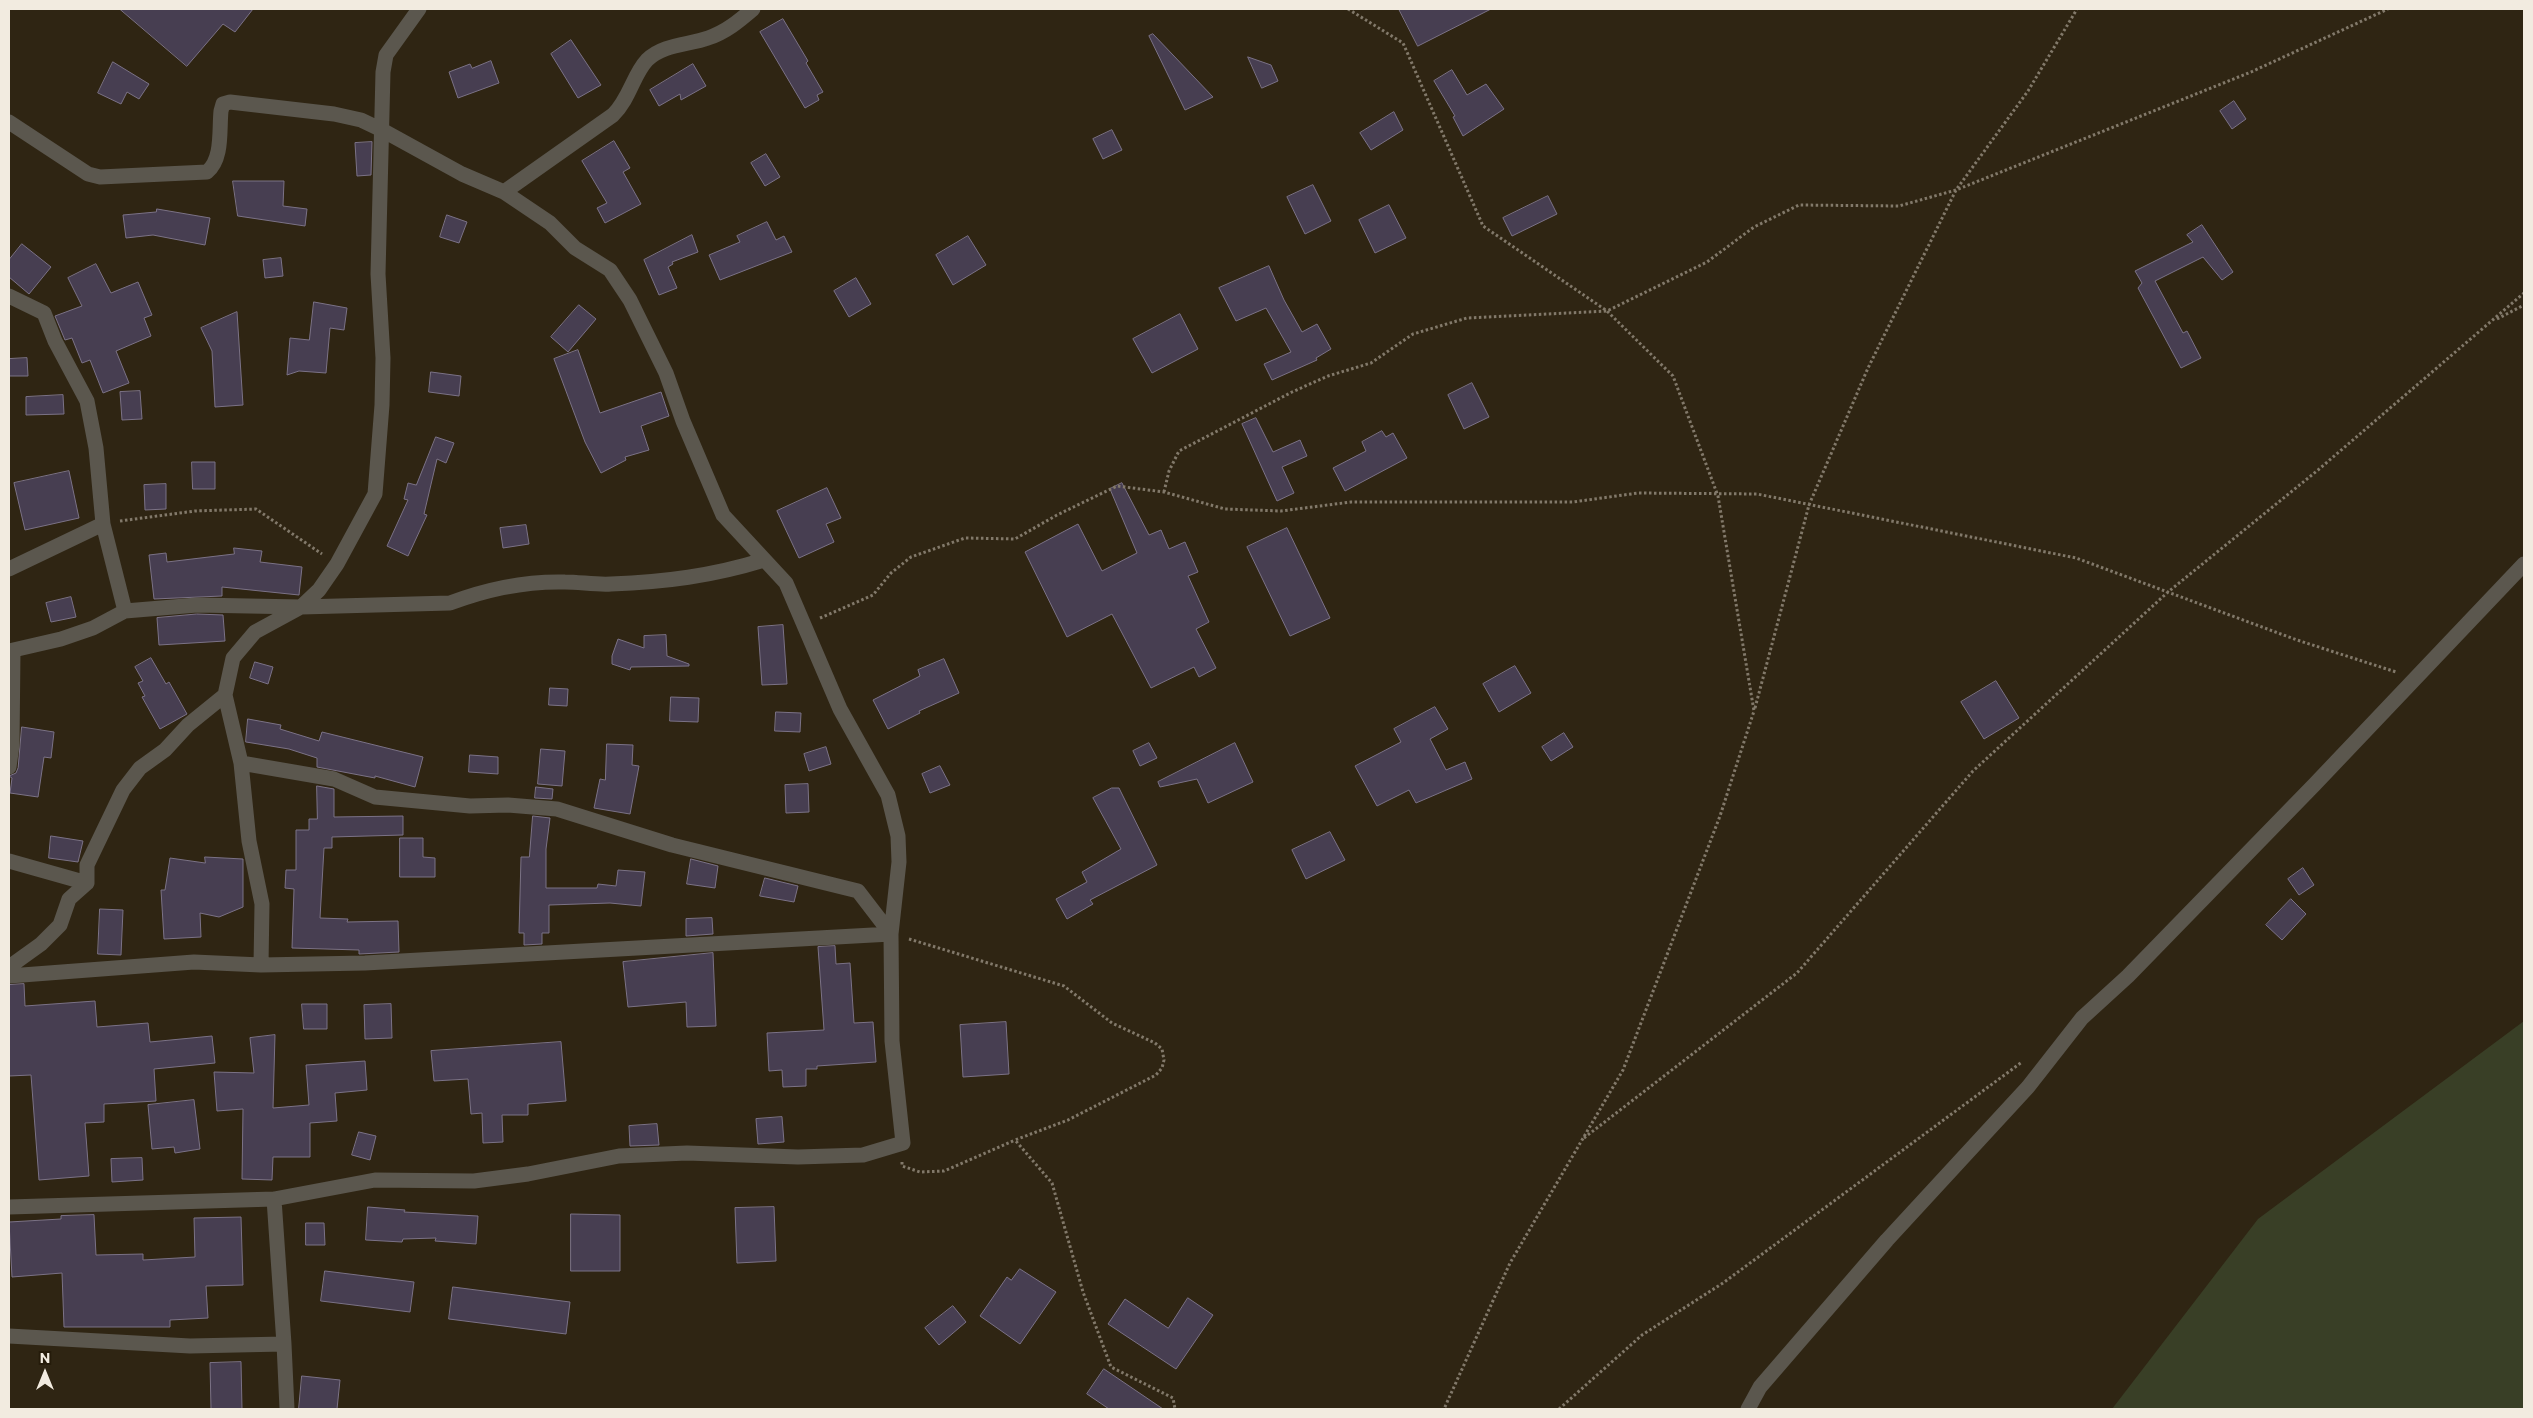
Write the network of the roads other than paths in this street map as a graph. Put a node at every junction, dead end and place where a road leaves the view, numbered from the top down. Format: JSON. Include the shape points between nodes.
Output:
{"nodes":[{"id":1,"x":419,"y":9,"type":"edge"},
{"id":2,"x":753,"y":9,"type":"edge"},
{"id":3,"x":9,"y":122,"type":"edge"},
{"id":4,"x":382,"y":130,"type":"junction"},
{"id":5,"x":504,"y":192,"type":"junction"},
{"id":6,"x":9,"y":296,"type":"edge"},
{"id":7,"x":102,"y":524,"type":"junction"},
{"id":8,"x":764,"y":560,"type":"junction"},
{"id":9,"x":2524,"y":564,"type":"edge"},
{"id":10,"x":9,"y":569,"type":"edge"},
{"id":11,"x":301,"y":608,"type":"junction"},
{"id":12,"x":124,"y":611,"type":"junction"},
{"id":13,"x":11,"y":651,"type":"edge"},
{"id":14,"x":225,"y":695,"type":"junction"},
{"id":15,"x":241,"y":763,"type":"junction"},
{"id":16,"x":9,"y":767,"type":"edge"},
{"id":17,"x":9,"y":861,"type":"edge"},
{"id":18,"x":88,"y":883,"type":"junction"},
{"id":19,"x":891,"y":934,"type":"junction"},
{"id":20,"x":261,"y":964,"type":"junction"},
{"id":21,"x":9,"y":967,"type":"edge"},
{"id":22,"x":9,"y":976,"type":"edge"},
{"id":23,"x":274,"y":1199,"type":"junction"},
{"id":24,"x":9,"y":1207,"type":"edge"},
{"id":25,"x":9,"y":1336,"type":"edge"},
{"id":26,"x":284,"y":1344,"type":"junction"},
{"id":27,"x":286,"y":1409,"type":"edge"},
{"id":28,"x":1748,"y":1409,"type":"edge"}],
"edges":[{"from":1,"to":4,"type":"street","via":[[386,56]]},
{"from":2,"to":5,"type":"street","via":[[729,28],[708,38],[670,47],[647,60],[625,103],[613,116]]},
{"from":3,"to":4,"type":"street","via":[[88,174],[100,177],[207,172],[214,167],[217,157],[223,104],[230,102],[334,114],[361,120]]},
{"from":4,"to":5,"type":"street","via":[[462,174]]},
{"from":4,"to":11,"type":"street","via":[[378,274],[383,358],[375,494],[337,564],[319,590]]},
{"from":5,"to":8,"type":"street","via":[[550,223],[575,248],[610,270],[630,300],[666,373],[723,515]]},
{"from":6,"to":7,"type":"street","via":[[44,313],[87,401],[96,448]]},
{"from":7,"to":10,"type":"street"},
{"from":7,"to":12,"type":"street"},
{"from":8,"to":11,"type":"street","via":[[680,580],[513,585],[450,603]]},
{"from":8,"to":19,"type":"street","via":[[786,583],[840,709],[888,795],[898,836],[899,862]]},
{"from":9,"to":28,"type":"street","via":[[2128,976],[2082,1018],[2028,1087],[1887,1240],[1760,1387]]},
{"from":11,"to":12,"type":"street","via":[[197,605]]},
{"from":11,"to":14,"type":"street","via":[[255,632],[233,658]]},
{"from":12,"to":13,"type":"street","via":[[93,628]]},
{"from":13,"to":16,"type":"street","via":[[12,745]]},
{"from":14,"to":15,"type":"street"},
{"from":14,"to":18,"type":"street","via":[[188,725],[165,750],[140,768],[123,790],[87,865]]},
{"from":15,"to":19,"type":"street","via":[[334,779],[375,797],[470,806],[557,809],[672,845],[858,891]]},
{"from":15,"to":20,"type":"street","via":[[249,841],[262,904]]},
{"from":17,"to":18,"type":"street"},
{"from":18,"to":21,"type":"street","via":[[69,899],[60,925],[41,944]]},
{"from":19,"to":20,"type":"street","via":[[365,963]]},
{"from":19,"to":23,"type":"street","via":[[892,1041],[903,1143],[863,1156],[687,1153],[619,1156],[474,1182],[375,1180]]},
{"from":20,"to":22,"type":"street","via":[[185,962]]},
{"from":23,"to":24,"type":"street"},
{"from":23,"to":26,"type":"street"},
{"from":25,"to":26,"type":"street","via":[[190,1346]]},
{"from":26,"to":27,"type":"street"}]}
